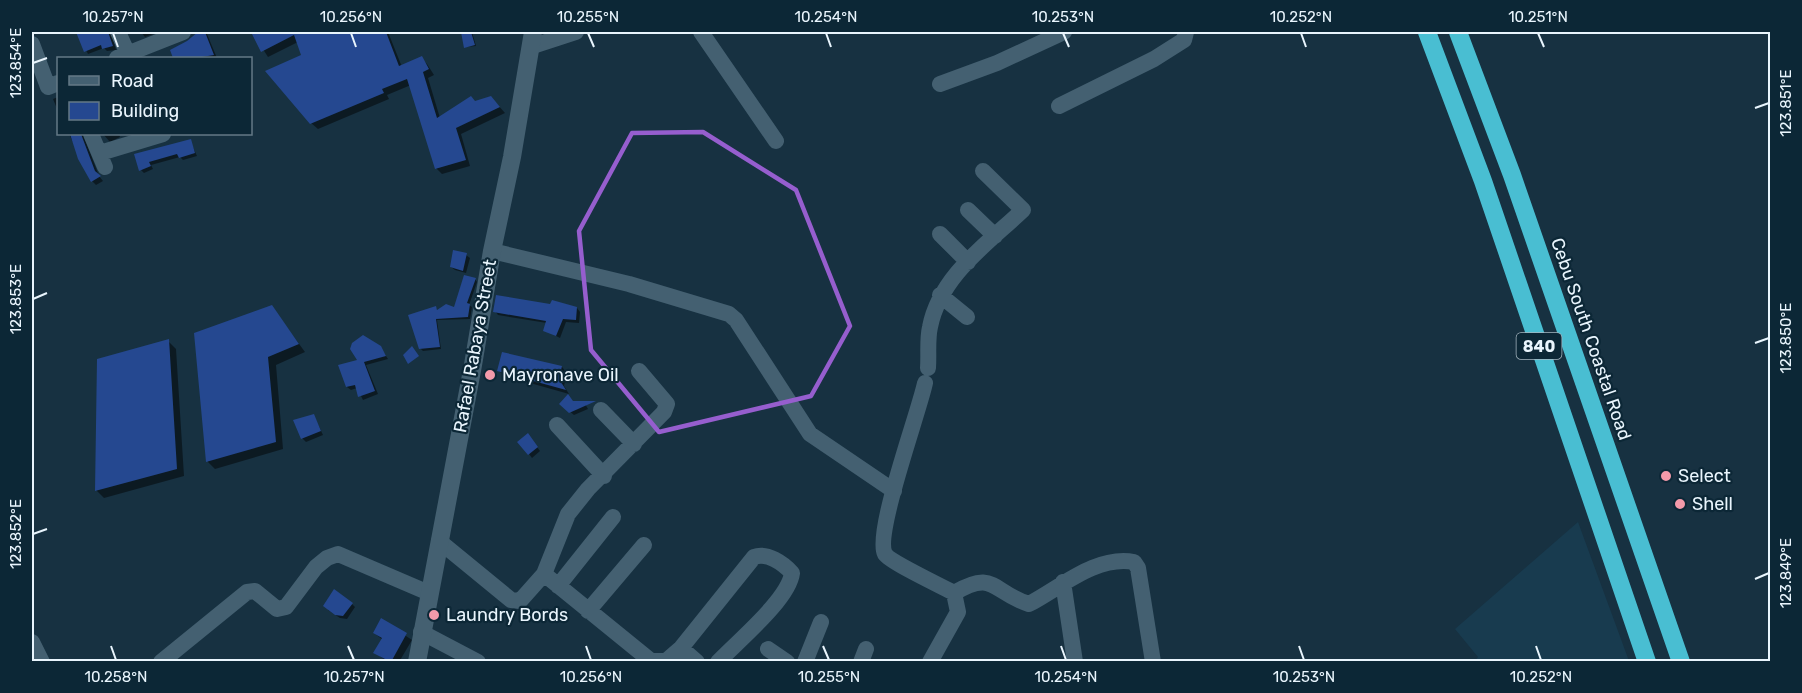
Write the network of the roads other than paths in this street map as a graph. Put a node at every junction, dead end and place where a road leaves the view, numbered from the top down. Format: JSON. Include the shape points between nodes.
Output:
{"nodes":[{"id":1,"x":118,"y":32,"type":"edge"},
{"id":2,"x":183,"y":32,"type":"edge"},
{"id":3,"x":576,"y":32,"type":"edge"},
{"id":4,"x":701,"y":32,"type":"edge"},
{"id":5,"x":1064,"y":32,"type":"edge"},
{"id":6,"x":1186,"y":32,"type":"edge"},
{"id":7,"x":1427,"y":32,"type":"edge"},
{"id":8,"x":1458,"y":32,"type":"edge"},
{"id":9,"x":532,"y":39,"type":"edge"},
{"id":10,"x":32,"y":44,"type":"edge"},
{"id":11,"x":122,"y":56,"type":"edge"},
{"id":12,"x":57,"y":83,"type":"edge"},
{"id":13,"x":940,"y":84,"type":"dead end"},
{"id":14,"x":1059,"y":106,"type":"dead end"},
{"id":15,"x":91,"y":135,"type":"edge"},
{"id":16,"x":161,"y":135,"type":"edge"},
{"id":17,"x":776,"y":141,"type":"dead end"},
{"id":18,"x":983,"y":171,"type":"dead end"},
{"id":19,"x":968,"y":210,"type":"dead end"},
{"id":20,"x":940,"y":234,"type":"dead end"},
{"id":21,"x":995,"y":237,"type":"junction"},
{"id":22,"x":492,"y":251,"type":"junction"},
{"id":23,"x":968,"y":262,"type":"junction"},
{"id":24,"x":940,"y":294,"type":"junction"},
{"id":25,"x":967,"y":317,"type":"dead end"},
{"id":26,"x":639,"y":371,"type":"dead end"},
{"id":27,"x":601,"y":410,"type":"dead end"},
{"id":28,"x":557,"y":425,"type":"dead end"},
{"id":29,"x":634,"y":444,"type":"junction"},
{"id":30,"x":604,"y":476,"type":"junction"},
{"id":31,"x":894,"y":491,"type":"junction"},
{"id":32,"x":613,"y":517,"type":"dead end"},
{"id":33,"x":439,"y":541,"type":"junction"},
{"id":34,"x":644,"y":545,"type":"dead end"},
{"id":35,"x":543,"y":574,"type":"junction"},
{"id":36,"x":1063,"y":582,"type":"junction"},
{"id":37,"x":558,"y":586,"type":"junction"},
{"id":38,"x":429,"y":593,"type":"junction"},
{"id":39,"x":954,"y":593,"type":"junction"},
{"id":40,"x":588,"y":611,"type":"junction"},
{"id":41,"x":821,"y":622,"type":"dead end"},
{"id":42,"x":421,"y":632,"type":"junction"},
{"id":43,"x":32,"y":642,"type":"edge"},
{"id":44,"x":681,"y":648,"type":"junction"},
{"id":45,"x":768,"y":649,"type":"dead end"},
{"id":46,"x":651,"y":661,"type":"edge"},
{"id":47,"x":666,"y":661,"type":"edge"},
{"id":48,"x":42,"y":662,"type":"edge"},
{"id":49,"x":161,"y":662,"type":"edge"},
{"id":50,"x":417,"y":662,"type":"edge"},
{"id":51,"x":478,"y":662,"type":"edge"},
{"id":52,"x":697,"y":662,"type":"edge"},
{"id":53,"x":718,"y":662,"type":"edge"},
{"id":54,"x":787,"y":662,"type":"edge"},
{"id":55,"x":805,"y":662,"type":"edge"},
{"id":56,"x":930,"y":662,"type":"edge"},
{"id":57,"x":1075,"y":662,"type":"edge"},
{"id":58,"x":1153,"y":662,"type":"edge"},
{"id":59,"x":1647,"y":662,"type":"edge"},
{"id":60,"x":1681,"y":662,"type":"edge"}],
"edges":[{"from":1,"to":11,"type":"street"},
{"from":2,"to":11,"type":"street"},
{"from":3,"to":9,"type":"street"},
{"from":4,"to":17,"type":"street"},
{"from":5,"to":13,"type":"street"},
{"from":6,"to":14,"type":"street","via":[[1185,40],[1154,59]]},
{"from":7,"to":59,"type":"highway","number":"840","via":[[1483,181]]},
{"from":8,"to":60,"type":"highway","name":"Cebu South Coastal Road","number":"840","via":[[1512,175]]},
{"from":9,"to":22,"type":"main road","name":"Rafael Rabaya Street"},
{"from":10,"to":12,"type":"street","via":[[48,87]]},
{"from":15,"to":16,"type":"street","via":[[102,160]]},
{"from":18,"to":21,"type":"street","via":[[1023,210]]},
{"from":19,"to":21,"type":"street"},
{"from":20,"to":23,"type":"street"},
{"from":21,"to":23,"type":"street"},
{"from":22,"to":31,"type":"street","via":[[629,284],[729,314],[810,434]]},
{"from":22,"to":33,"type":"main road","name":"Rafael Rabaya Street"},
{"from":23,"to":24,"type":"street"},
{"from":24,"to":25,"type":"street"},
{"from":24,"to":31,"type":"street","via":[[929,327],[926,375]]},
{"from":26,"to":29,"type":"street","via":[[668,404]]},
{"from":27,"to":29,"type":"street"},
{"from":28,"to":30,"type":"street"},
{"from":29,"to":30,"type":"street"},
{"from":30,"to":35,"type":"street","via":[[568,514]]},
{"from":31,"to":39,"type":"street","via":[[883,545],[885,553]]},
{"from":32,"to":37,"type":"street"},
{"from":33,"to":35,"type":"street","via":[[511,600],[520,601]]},
{"from":33,"to":38,"type":"main road","name":"Rafael Rabaya Street"},
{"from":34,"to":40,"type":"street"},
{"from":35,"to":37,"type":"street"},
{"from":36,"to":39,"type":"street","via":[[1029,604],[984,580]]},
{"from":36,"to":57,"type":"street"},
{"from":36,"to":58,"type":"street","via":[[1094,568],[1124,560],[1134,562]]},
{"from":37,"to":40,"type":"street"},
{"from":38,"to":42,"type":"main road","name":"Rafael Rabaya Street"},
{"from":38,"to":49,"type":"street","via":[[343,555],[334,555],[316,567],[286,607],[277,609],[255,591],[247,592]]},
{"from":39,"to":56,"type":"street","via":[[958,612]]},
{"from":40,"to":46,"type":"street"},
{"from":41,"to":55,"type":"street"},
{"from":42,"to":50,"type":"main road","name":"Rafael Rabaya Street"},
{"from":42,"to":51,"type":"street"},
{"from":43,"to":48,"type":"street"},
{"from":44,"to":47,"type":"street"},
{"from":44,"to":52,"type":"street"},
{"from":44,"to":53,"type":"street","via":[[754,557],[761,554],[787,567],[792,573],[782,595]]},
{"from":45,"to":54,"type":"street"},
{"from":46,"to":47,"type":"street"}]}
